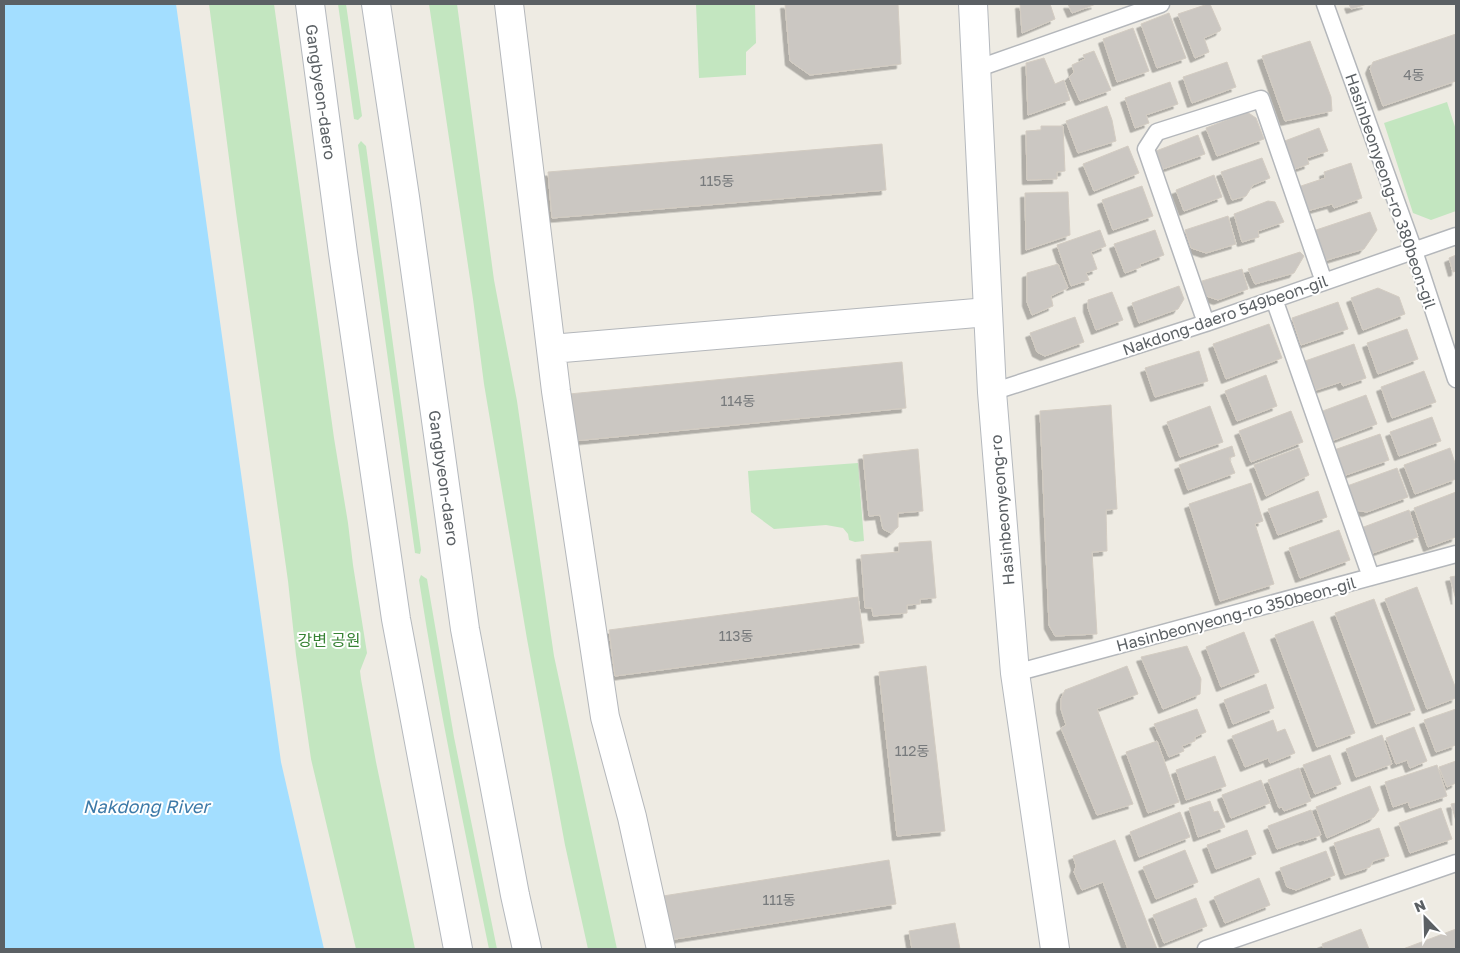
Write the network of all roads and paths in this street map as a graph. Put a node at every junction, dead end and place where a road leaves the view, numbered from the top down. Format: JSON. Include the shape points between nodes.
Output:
{"nodes":[{"id":1,"x":310,"y":4,"type":"edge"},
{"id":2,"x":376,"y":4,"type":"edge"},
{"id":3,"x":509,"y":4,"type":"edge"},
{"id":4,"x":974,"y":4,"type":"edge"},
{"id":5,"x":1161,"y":4,"type":"edge"},
{"id":6,"x":1325,"y":4,"type":"edge"},
{"id":7,"x":976,"y":69,"type":"junction"},
{"id":8,"x":1456,"y":236,"type":"edge"},
{"id":9,"x":1414,"y":250,"type":"junction"},
{"id":10,"x":1324,"y":282,"type":"junction"},
{"id":11,"x":1274,"y":300,"type":"junction"},
{"id":12,"x":988,"y":312,"type":"junction"},
{"id":13,"x":1206,"y":323,"type":"junction"},
{"id":14,"x":551,"y":349,"type":"junction"},
{"id":15,"x":1456,"y":379,"type":"edge"},
{"id":16,"x":992,"y":392,"type":"junction"},
{"id":17,"x":1456,"y":554,"type":"edge"},
{"id":18,"x":1371,"y":577,"type":"junction"},
{"id":19,"x":1015,"y":672,"type":"junction"},
{"id":20,"x":1456,"y":863,"type":"edge"},
{"id":21,"x":458,"y":949,"type":"edge"},
{"id":22,"x":527,"y":949,"type":"edge"},
{"id":23,"x":661,"y":949,"type":"edge"},
{"id":24,"x":1055,"y":949,"type":"edge"},
{"id":25,"x":1206,"y":949,"type":"edge"}],
"edges":[{"from":1,"to":21,"type":"street","name":"Gangbyeon-daero","via":[[396,619]]},
{"from":2,"to":22,"type":"street","name":"Gangbyeon-daero","via":[[465,629]]},
{"from":3,"to":14,"type":"street"},
{"from":4,"to":7,"type":"street","name":"Hasinbeonyeong-ro"},
{"from":5,"to":7,"type":"lane"},
{"from":6,"to":9,"type":"lane","name":"Hasinbeonyeong-ro 380beon-gil"},
{"from":7,"to":12,"type":"street","name":"Hasinbeonyeong-ro"},
{"from":8,"to":9,"type":"lane","name":"Nakdong-daero 549beon-gil"},
{"from":9,"to":10,"type":"lane","name":"Nakdong-daero 549beon-gil"},
{"from":9,"to":15,"type":"lane","name":"Hasinbeonyeong-ro 380beon-gil"},
{"from":10,"to":11,"type":"lane","name":"Nakdong-daero 549beon-gil"},
{"from":10,"to":13,"type":"lane","via":[[1261,99],[1157,132],[1146,149]]},
{"from":11,"to":13,"type":"lane","name":"Nakdong-daero 549beon-gil"},
{"from":11,"to":18,"type":"lane"},
{"from":12,"to":14,"type":"street"},
{"from":12,"to":16,"type":"street","name":"Hasinbeonyeong-ro"},
{"from":13,"to":16,"type":"lane","name":"Nakdong-daero 549beon-gil"},
{"from":14,"to":23,"type":"street","via":[[605,717],[632,817]]},
{"from":16,"to":19,"type":"street","name":"Hasinbeonyeong-ro"},
{"from":17,"to":18,"type":"lane","name":"Hasinbeonyeong-ro 350beon-gil"},
{"from":18,"to":19,"type":"lane","name":"Hasinbeonyeong-ro 350beon-gil"},
{"from":19,"to":24,"type":"street","name":"Hasinbeonyeong-ro"},
{"from":20,"to":25,"type":"lane"}]}
